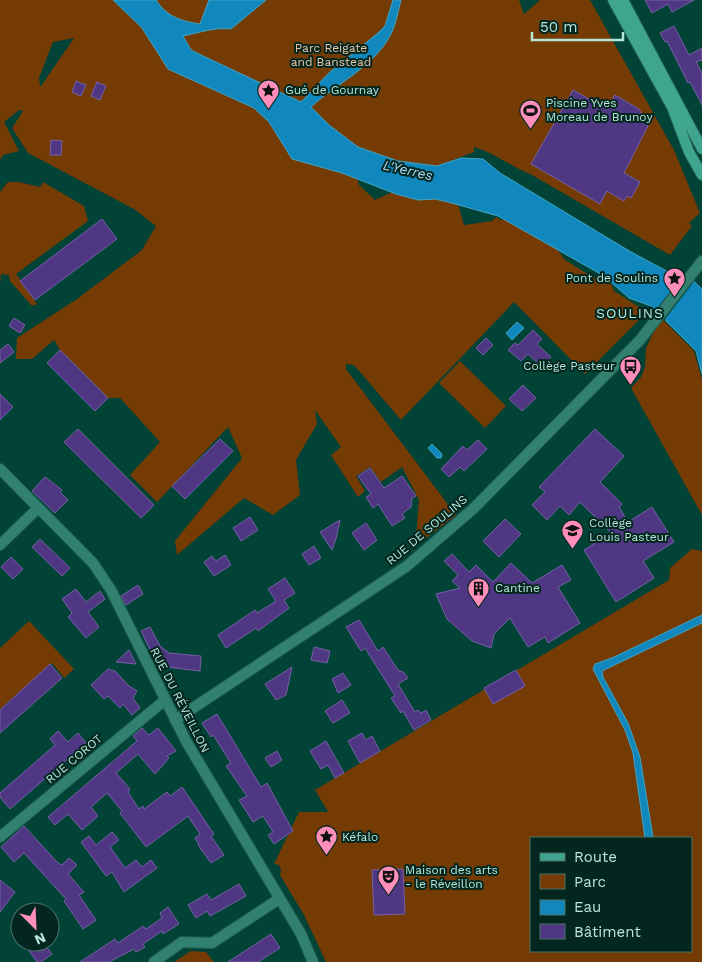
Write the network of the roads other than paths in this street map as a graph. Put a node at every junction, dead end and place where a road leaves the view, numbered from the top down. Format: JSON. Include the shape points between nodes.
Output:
{"nodes":[{"id":1,"x":613,"y":0,"type":"edge"},
{"id":2,"x":623,"y":0,"type":"edge"},
{"id":3,"x":702,"y":149,"type":"edge"},
{"id":4,"x":702,"y":175,"type":"edge"},
{"id":5,"x":702,"y":261,"type":"edge"},
{"id":6,"x":0,"y":470,"type":"edge"},
{"id":7,"x":38,"y":508,"type":"junction"},
{"id":8,"x":0,"y":545,"type":"edge"},
{"id":9,"x":165,"y":700,"type":"junction"},
{"id":10,"x":175,"y":720,"type":"junction"},
{"id":11,"x":0,"y":837,"type":"edge"},
{"id":12,"x":280,"y":899,"type":"junction"},
{"id":13,"x":154,"y":962,"type":"edge"},
{"id":14,"x":313,"y":962,"type":"edge"}],
"edges":[{"from":1,"to":4,"type":"main road","via":[[672,107],[689,152]]},
{"from":2,"to":3,"type":"main road"},
{"from":5,"to":10,"type":"street","name":"RUE DE SOULINS","via":[[640,340],[473,509],[406,566]]},
{"from":6,"to":7,"type":"street","name":"RUE DU RÉVEILLON"},
{"from":7,"to":8,"type":"street"},
{"from":7,"to":9,"type":"street","name":"RUE DU RÉVEILLON","via":[[93,563]]},
{"from":9,"to":10,"type":"street","name":"RUE DU RÉVEILLON"},
{"from":9,"to":11,"type":"street","name":"RUE COROT"},
{"from":10,"to":12,"type":"street","name":"RUE DU RÉVEILLON"},
{"from":12,"to":13,"type":"street","via":[[212,943],[182,942]]},
{"from":12,"to":14,"type":"street","name":"RUE DU RÉVEILLON"}]}
